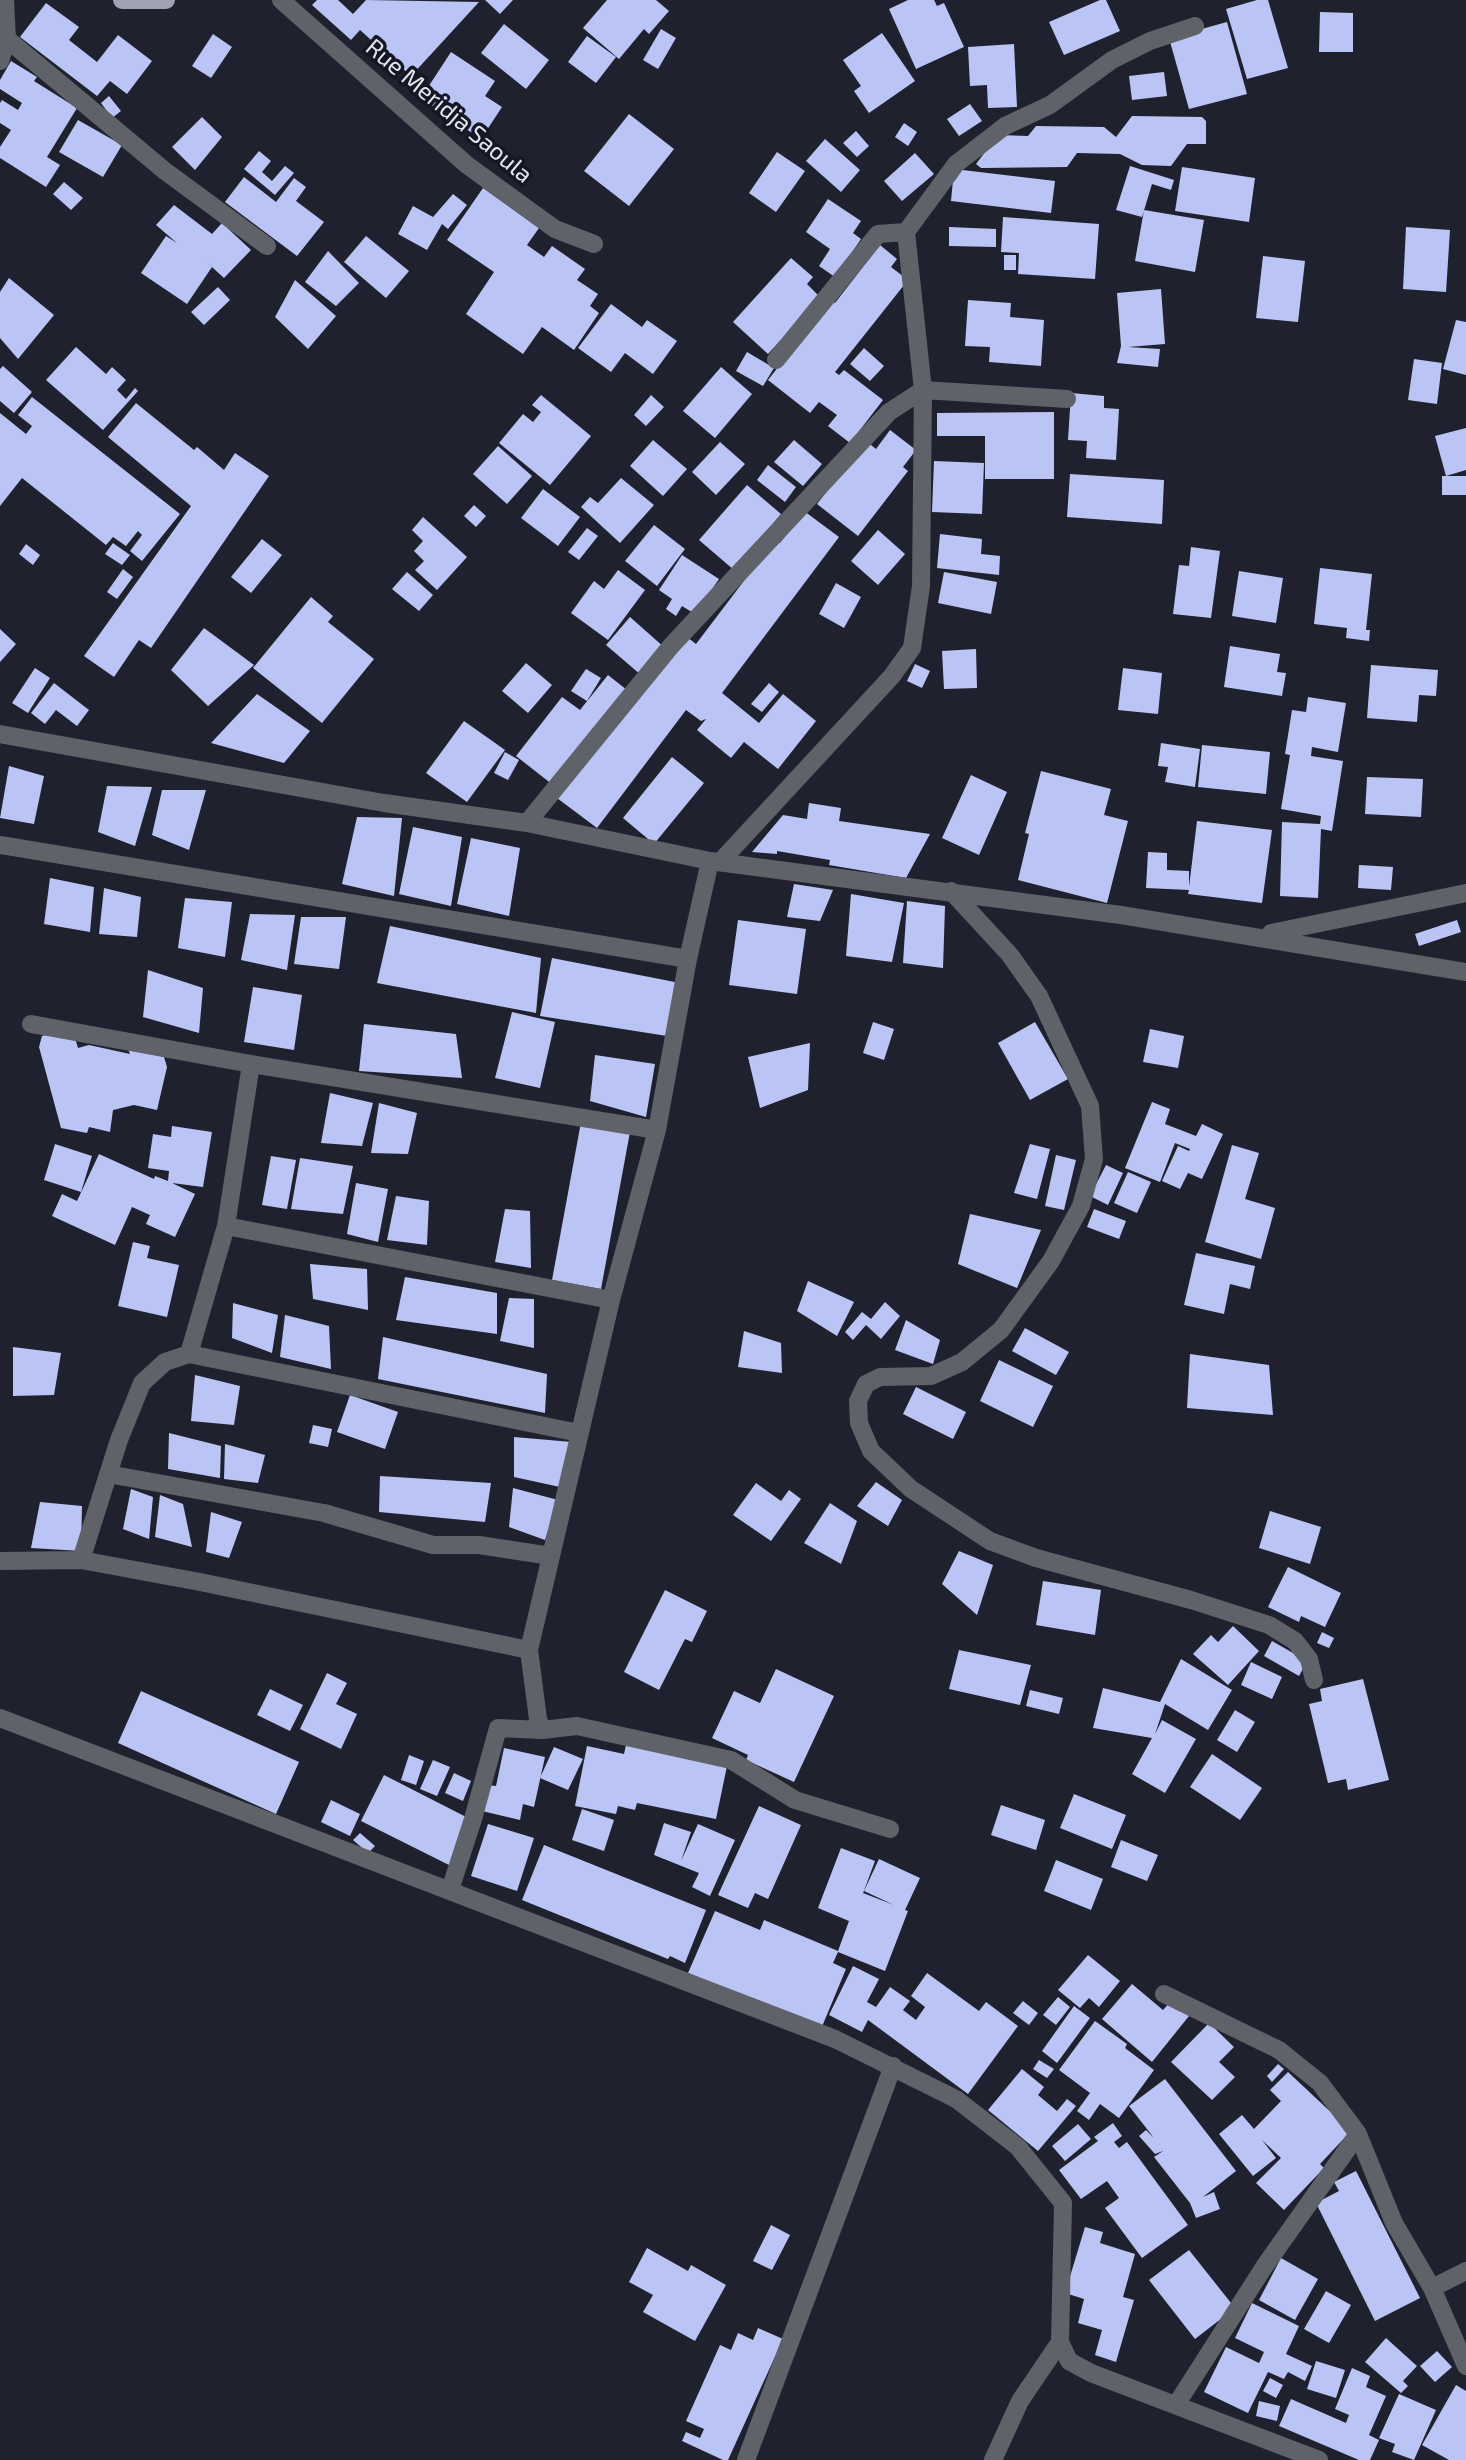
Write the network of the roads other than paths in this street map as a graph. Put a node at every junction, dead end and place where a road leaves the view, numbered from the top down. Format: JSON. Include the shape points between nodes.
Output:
{"nodes":[{"id":1,"x":5,"y":0,"type":"edge"},
{"id":2,"x":122,"y":0,"type":"edge"},
{"id":3,"x":166,"y":0,"type":"edge"},
{"id":4,"x":281,"y":0,"type":"edge"},
{"id":5,"x":1195,"y":26,"type":"dead end"},
{"id":6,"x":6,"y":39,"type":"junction"},
{"id":7,"x":0,"y":61,"type":"edge"},
{"id":8,"x":906,"y":232,"type":"junction"},
{"id":9,"x":594,"y":244,"type":"dead end"},
{"id":10,"x":267,"y":246,"type":"dead end"},
{"id":11,"x":776,"y":360,"type":"dead end"},
{"id":12,"x":923,"y":390,"type":"junction"},
{"id":13,"x":1067,"y":399,"type":"dead end"},
{"id":14,"x":0,"y":734,"type":"edge"},
{"id":15,"x":527,"y":824,"type":"junction"},
{"id":16,"x":0,"y":845,"type":"edge"},
{"id":17,"x":716,"y":861,"type":"junction"},
{"id":18,"x":951,"y":891,"type":"junction"},
{"id":19,"x":1466,"y":893,"type":"edge"},
{"id":20,"x":1261,"y":936,"type":"junction"},
{"id":21,"x":688,"y":959,"type":"junction"},
{"id":22,"x":1466,"y":972,"type":"edge"},
{"id":23,"x":32,"y":1024,"type":"dead end"},
{"id":24,"x":251,"y":1064,"type":"junction"},
{"id":25,"x":657,"y":1130,"type":"junction"},
{"id":26,"x":226,"y":1226,"type":"junction"},
{"id":27,"x":611,"y":1300,"type":"junction"},
{"id":28,"x":189,"y":1354,"type":"junction"},
{"id":29,"x":579,"y":1433,"type":"junction"},
{"id":30,"x":108,"y":1475,"type":"junction"},
{"id":31,"x":551,"y":1556,"type":"junction"},
{"id":32,"x":81,"y":1560,"type":"junction"},
{"id":33,"x":0,"y":1561,"type":"edge"},
{"id":34,"x":529,"y":1650,"type":"junction"},
{"id":35,"x":1314,"y":1680,"type":"dead end"},
{"id":36,"x":0,"y":1718,"type":"edge"},
{"id":37,"x":542,"y":1730,"type":"junction"},
{"id":38,"x":890,"y":1829,"type":"dead end"},
{"id":39,"x":450,"y":1890,"type":"junction"},
{"id":40,"x":1164,"y":1994,"type":"dead end"},
{"id":41,"x":893,"y":2066,"type":"junction"},
{"id":42,"x":1358,"y":2134,"type":"junction"},
{"id":43,"x":1466,"y":2271,"type":"edge"},
{"id":44,"x":1432,"y":2288,"type":"junction"},
{"id":45,"x":1060,"y":2342,"type":"junction"},
{"id":46,"x":1466,"y":2366,"type":"edge"},
{"id":47,"x":1176,"y":2405,"type":"junction"},
{"id":48,"x":746,"y":2460,"type":"edge"},
{"id":49,"x":993,"y":2460,"type":"edge"},
{"id":50,"x":1318,"y":2460,"type":"edge"}],
"edges":[{"from":1,"to":6,"type":"street"},
{"from":2,"to":3,"type":"main road"},
{"from":4,"to":9,"type":"street","name":"Rue Meridja Saoula","via":[[467,165],[555,229]]},
{"from":5,"to":8,"type":"street","via":[[1112,60],[1049,104],[1005,126],[956,164]]},
{"from":6,"to":7,"type":"street"},
{"from":6,"to":10,"type":"street","via":[[165,171]]},
{"from":8,"to":11,"type":"street","via":[[878,234]]},
{"from":8,"to":12,"type":"street"},
{"from":12,"to":13,"type":"street"},
{"from":12,"to":15,"type":"street","via":[[890,412],[780,526],[671,646]]},
{"from":12,"to":17,"type":"street","via":[[921,586],[912,648],[892,676]]},
{"from":14,"to":15,"type":"street"},
{"from":15,"to":17,"type":"street"},
{"from":16,"to":21,"type":"street"},
{"from":17,"to":18,"type":"street"},
{"from":17,"to":21,"type":"street"},
{"from":18,"to":20,"type":"street"},
{"from":18,"to":35,"type":"street","via":[[1010,955],[1040,996],[1090,1106],[1094,1159],[1081,1206],[1057,1250],[1001,1330],[962,1362],[932,1376],[880,1377],[866,1384],[858,1401],[859,1423],[871,1451],[912,1489],[990,1541],[1269,1625],[1295,1641],[1309,1659]]},
{"from":19,"to":20,"type":"street"},
{"from":20,"to":22,"type":"street"},
{"from":21,"to":25,"type":"street"},
{"from":23,"to":24,"type":"street"},
{"from":24,"to":25,"type":"street"},
{"from":24,"to":26,"type":"street"},
{"from":25,"to":27,"type":"street"},
{"from":26,"to":27,"type":"street"},
{"from":26,"to":28,"type":"street"},
{"from":27,"to":29,"type":"street"},
{"from":28,"to":29,"type":"street"},
{"from":28,"to":30,"type":"street","via":[[165,1362],[142,1383]]},
{"from":29,"to":31,"type":"street"},
{"from":30,"to":31,"type":"street","via":[[324,1513],[433,1545],[479,1545]]},
{"from":30,"to":32,"type":"street"},
{"from":31,"to":34,"type":"street"},
{"from":32,"to":33,"type":"street"},
{"from":32,"to":34,"type":"street"},
{"from":34,"to":37,"type":"street"},
{"from":36,"to":39,"type":"street"},
{"from":37,"to":38,"type":"street","via":[[577,1726],[732,1760],[795,1800]]},
{"from":37,"to":39,"type":"street","via":[[498,1728]]},
{"from":39,"to":41,"type":"street","via":[[835,2039]]},
{"from":40,"to":42,"type":"street","via":[[1279,2050],[1320,2083]]},
{"from":41,"to":45,"type":"street","via":[[956,2099],[1018,2147],[1063,2203]]},
{"from":41,"to":48,"type":"street"},
{"from":42,"to":44,"type":"street","via":[[1394,2223]]},
{"from":42,"to":47,"type":"street","via":[[1264,2267]]},
{"from":43,"to":44,"type":"street"},
{"from":44,"to":46,"type":"street"},
{"from":45,"to":47,"type":"street","via":[[1069,2361],[1091,2373]]},
{"from":45,"to":49,"type":"street","via":[[1020,2401]]},
{"from":47,"to":50,"type":"street"}]}
